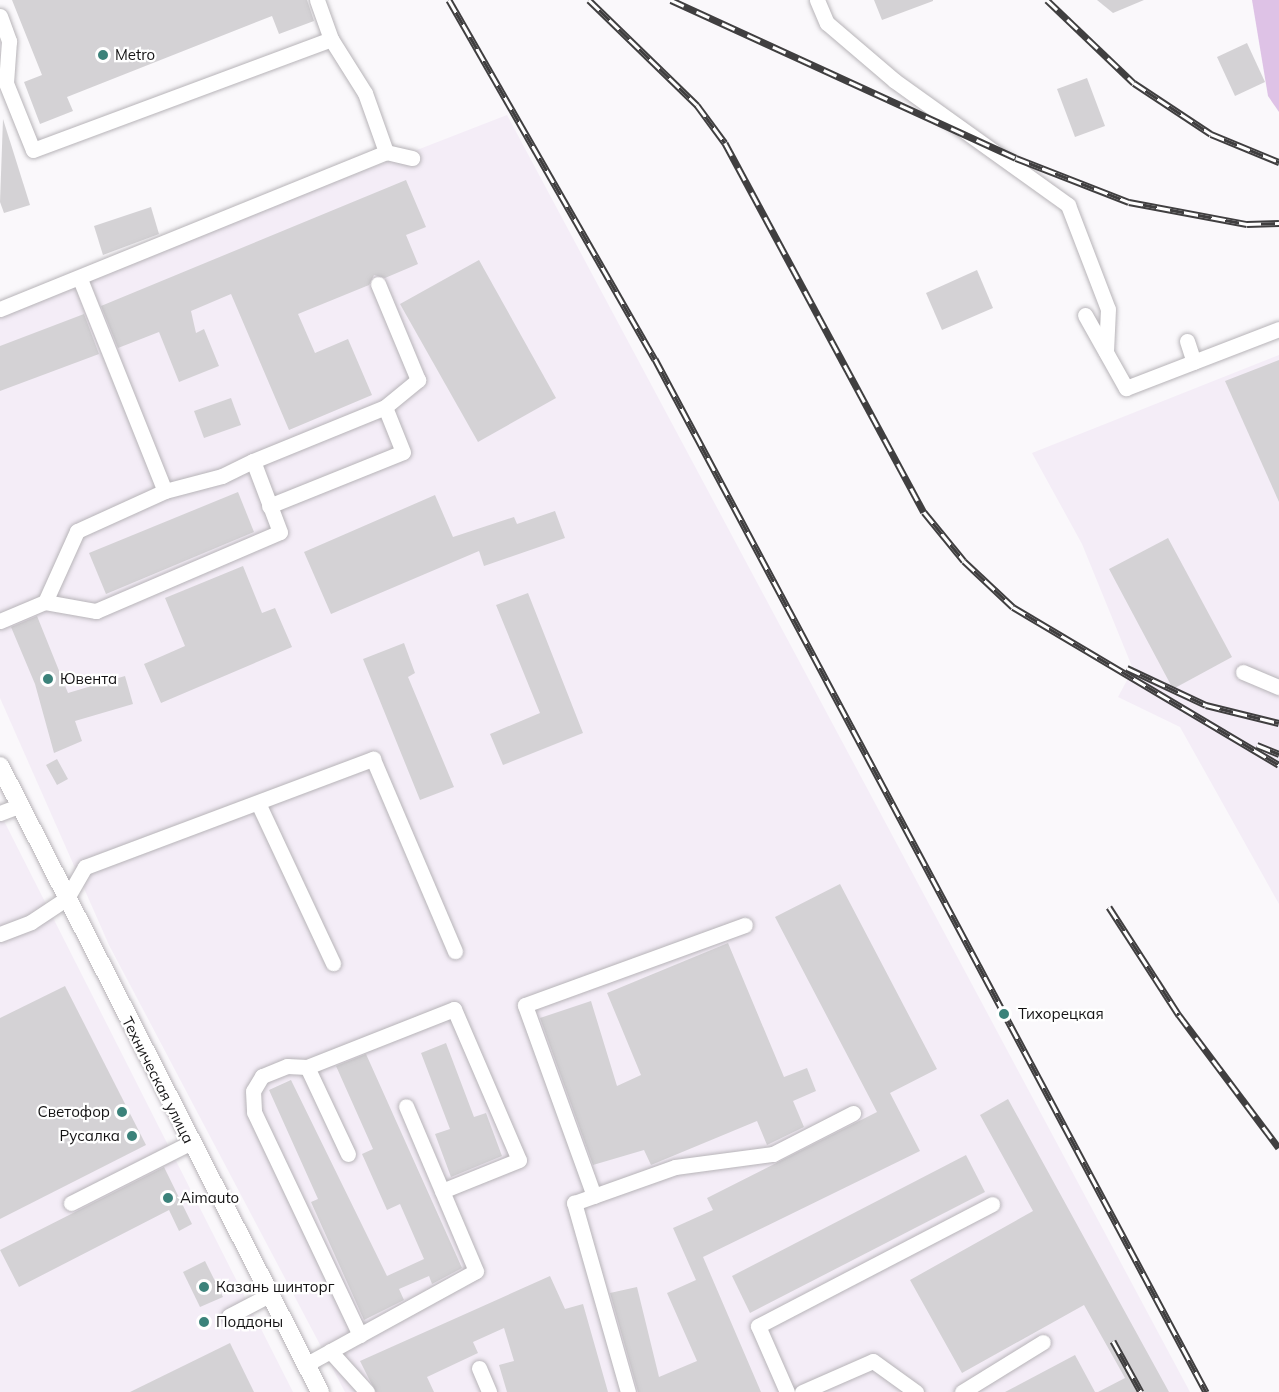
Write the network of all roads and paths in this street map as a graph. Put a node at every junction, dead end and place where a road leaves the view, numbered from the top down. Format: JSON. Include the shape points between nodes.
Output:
{"nodes":[{"id":1,"x":317,"y":0,"type":"edge"},
{"id":2,"x":817,"y":0,"type":"edge"},
{"id":3,"x":0,"y":16,"type":"edge"},
{"id":4,"x":331,"y":39,"type":"junction"},
{"id":5,"x":386,"y":152,"type":"junction"},
{"id":6,"x":412,"y":158,"type":"dead end"},
{"id":7,"x":81,"y":279,"type":"junction"},
{"id":8,"x":378,"y":284,"type":"dead end"},
{"id":9,"x":0,"y":309,"type":"edge"},
{"id":10,"x":1085,"y":315,"type":"dead end"},
{"id":11,"x":1279,"y":329,"type":"edge"},
{"id":12,"x":1187,"y":341,"type":"dead end"},
{"id":13,"x":1106,"y":352,"type":"junction"},
{"id":14,"x":1194,"y":362,"type":"junction"},
{"id":15,"x":385,"y":407,"type":"junction"},
{"id":16,"x":253,"y":461,"type":"junction"},
{"id":17,"x":165,"y":491,"type":"junction"},
{"id":18,"x":269,"y":506,"type":"junction"},
{"id":19,"x":45,"y":602,"type":"junction"},
{"id":20,"x":0,"y":621,"type":"edge"},
{"id":21,"x":1243,"y":672,"type":"dead end"},
{"id":22,"x":1279,"y":687,"type":"edge"},
{"id":23,"x":0,"y":766,"type":"edge"},
{"id":24,"x":258,"y":803,"type":"junction"},
{"id":25,"x":18,"y":806,"type":"junction"},
{"id":26,"x":0,"y":813,"type":"edge"},
{"id":27,"x":67,"y":898,"type":"junction"},
{"id":28,"x":745,"y":925,"type":"dead end"},
{"id":29,"x":0,"y":934,"type":"edge"},
{"id":30,"x":455,"y":951,"type":"dead end"},
{"id":31,"x":333,"y":963,"type":"dead end"},
{"id":32,"x":307,"y":1067,"type":"junction"},
{"id":33,"x":406,"y":1106,"type":"dead end"},
{"id":34,"x":854,"y":1113,"type":"dead end"},
{"id":35,"x":190,"y":1143,"type":"junction"},
{"id":36,"x":348,"y":1154,"type":"dead end"},
{"id":37,"x":442,"y":1191,"type":"junction"},
{"id":38,"x":594,"y":1196,"type":"junction"},
{"id":39,"x":71,"y":1203,"type":"dead end"},
{"id":40,"x":992,"y":1204,"type":"dead end"},
{"id":41,"x":269,"y":1295,"type":"junction"},
{"id":42,"x":229,"y":1316,"type":"dead end"},
{"id":43,"x":360,"y":1335,"type":"junction"},
{"id":44,"x":1043,"y":1342,"type":"dead end"},
{"id":45,"x":330,"y":1351,"type":"junction"},
{"id":46,"x":305,"y":1365,"type":"junction"},
{"id":47,"x":479,"y":1368,"type":"dead end"},
{"id":48,"x":320,"y":1392,"type":"edge"},
{"id":49,"x":367,"y":1392,"type":"edge"},
{"id":50,"x":489,"y":1392,"type":"edge"},
{"id":51,"x":628,"y":1392,"type":"edge"},
{"id":52,"x":787,"y":1392,"type":"edge"},
{"id":53,"x":802,"y":1392,"type":"edge"},
{"id":54,"x":916,"y":1392,"type":"edge"},
{"id":55,"x":962,"y":1392,"type":"edge"}],
"edges":[{"from":1,"to":4,"type":"lane"},
{"from":2,"to":13,"type":"lane","via":[[827,23],[895,81],[1068,205],[1108,309]]},
{"from":3,"to":4,"type":"lane","via":[[9,41],[6,83],[33,150]]},
{"from":4,"to":5,"type":"lane","via":[[364,93]]},
{"from":5,"to":6,"type":"lane"},
{"from":5,"to":7,"type":"lane"},
{"from":7,"to":9,"type":"lane"},
{"from":7,"to":17,"type":"lane"},
{"from":8,"to":15,"type":"lane","via":[[418,380]]},
{"from":10,"to":13,"type":"lane"},
{"from":11,"to":14,"type":"lane"},
{"from":12,"to":14,"type":"lane"},
{"from":13,"to":14,"type":"lane","via":[[1126,388]]},
{"from":15,"to":16,"type":"lane"},
{"from":15,"to":18,"type":"lane","via":[[403,452]]},
{"from":16,"to":17,"type":"lane","via":[[222,477]]},
{"from":16,"to":18,"type":"lane"},
{"from":17,"to":19,"type":"lane","via":[[78,531]]},
{"from":18,"to":19,"type":"lane","via":[[280,532],[96,611]]},
{"from":19,"to":20,"type":"lane"},
{"from":21,"to":22,"type":"lane"},
{"from":23,"to":25,"type":"main road","name":"Техническая улица"},
{"from":24,"to":27,"type":"lane","via":[[85,867]]},
{"from":24,"to":30,"type":"lane","via":[[373,759]]},
{"from":24,"to":31,"type":"lane"},
{"from":25,"to":26,"type":"lane"},
{"from":25,"to":27,"type":"main road","name":"Техническая улица"},
{"from":27,"to":29,"type":"lane","via":[[32,922]]},
{"from":27,"to":35,"type":"main road","name":"Техническая улица"},
{"from":28,"to":38,"type":"lane","via":[[525,1005]]},
{"from":32,"to":36,"type":"lane"},
{"from":32,"to":37,"type":"lane","via":[[454,1009],[519,1160]]},
{"from":32,"to":43,"type":"lane","via":[[287,1066],[262,1076],[253,1091],[254,1112]]},
{"from":33,"to":37,"type":"lane"},
{"from":34,"to":38,"type":"lane","via":[[772,1154],[675,1167]]},
{"from":35,"to":39,"type":"lane"},
{"from":35,"to":41,"type":"main road","name":"Техническая улица"},
{"from":37,"to":43,"type":"lane","via":[[476,1272]]},
{"from":38,"to":51,"type":"lane","via":[[574,1203]]},
{"from":40,"to":52,"type":"lane","via":[[758,1326]]},
{"from":41,"to":42,"type":"lane"},
{"from":41,"to":46,"type":"main road","name":"Техническая улица"},
{"from":43,"to":45,"type":"lane"},
{"from":44,"to":55,"type":"lane"},
{"from":45,"to":46,"type":"lane"},
{"from":45,"to":49,"type":"lane"},
{"from":46,"to":48,"type":"main road","name":"Техническая улица"},
{"from":47,"to":50,"type":"lane"},
{"from":53,"to":54,"type":"lane","via":[[873,1361]]}]}
